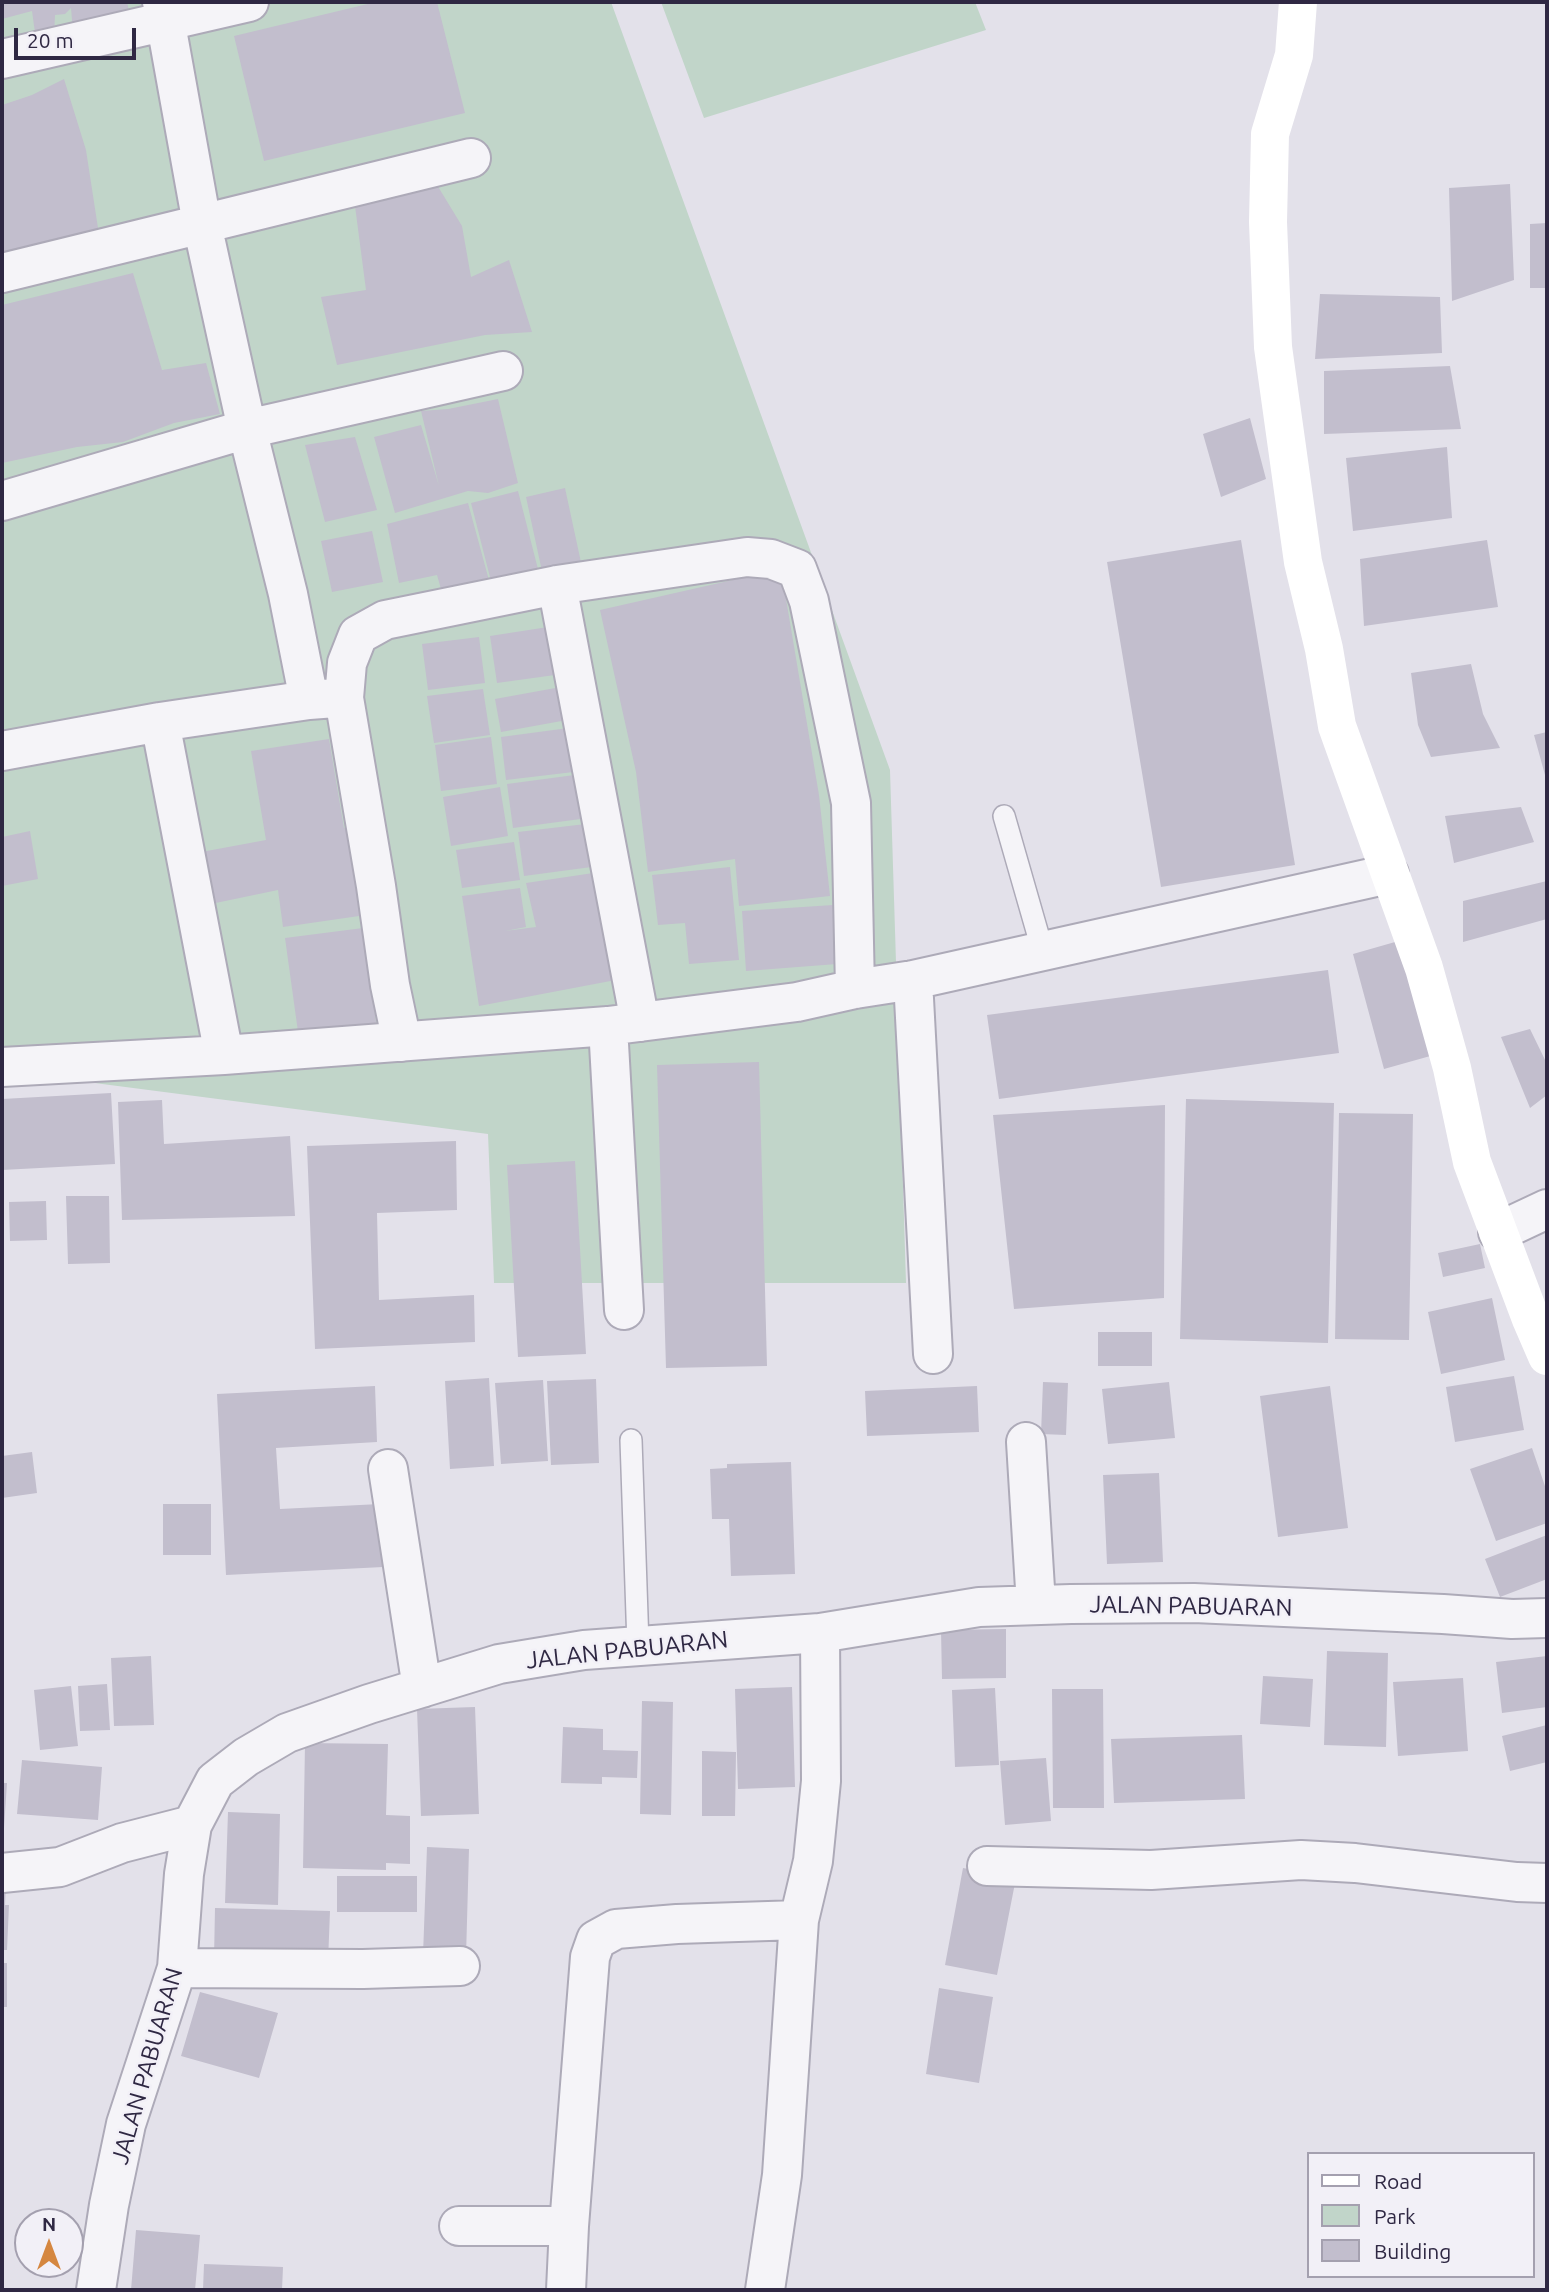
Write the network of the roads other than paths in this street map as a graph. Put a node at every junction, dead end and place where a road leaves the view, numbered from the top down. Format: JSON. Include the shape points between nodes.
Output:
{"nodes":[{"id":1,"x":249,"y":2,"type":"edge"},
{"id":2,"x":1298,"y":2,"type":"edge"},
{"id":3,"x":163,"y":11,"type":"edge"},
{"id":4,"x":2,"y":59,"type":"edge"},
{"id":5,"x":471,"y":158,"type":"dead end"},
{"id":6,"x":202,"y":224,"type":"junction"},
{"id":7,"x":2,"y":272,"type":"edge"},
{"id":8,"x":503,"y":371,"type":"dead end"},
{"id":9,"x":247,"y":429,"type":"junction"},
{"id":10,"x":2,"y":501,"type":"edge"},
{"id":11,"x":557,"y":585,"type":"junction"},
{"id":12,"x":326,"y":699,"type":"junction"},
{"id":13,"x":160,"y":722,"type":"junction"},
{"id":14,"x":2,"y":751,"type":"edge"},
{"id":15,"x":1004,"y":816,"type":"dead end"},
{"id":16,"x":1389,"y":874,"type":"junction"},
{"id":17,"x":1043,"y":952,"type":"junction"},
{"id":18,"x":913,"y":980,"type":"junction"},
{"id":19,"x":855,"y":989,"type":"junction"},
{"id":20,"x":624,"y":1024,"type":"junction"},
{"id":21,"x":402,"y":1042,"type":"junction"},
{"id":22,"x":224,"y":1055,"type":"junction"},
{"id":23,"x":2,"y":1067,"type":"edge"},
{"id":24,"x":1547,"y":1209,"type":"edge"},
{"id":25,"x":1498,"y":1232,"type":"junction"},
{"id":26,"x":624,"y":1310,"type":"dead end"},
{"id":27,"x":933,"y":1354,"type":"dead end"},
{"id":28,"x":1547,"y":1356,"type":"edge"},
{"id":29,"x":632,"y":1440,"type":"dead end"},
{"id":30,"x":1026,"y":1442,"type":"dead end"},
{"id":31,"x":387,"y":1469,"type":"dead end"},
{"id":32,"x":1036,"y":1605,"type":"junction"},
{"id":33,"x":1547,"y":1618,"type":"edge"},
{"id":34,"x":820,"y":1633,"type":"junction"},
{"id":35,"x":638,"y":1645,"type":"junction"},
{"id":36,"x":422,"y":1688,"type":"junction"},
{"id":37,"x":192,"y":1825,"type":"junction"},
{"id":38,"x":987,"y":1866,"type":"dead end"},
{"id":39,"x":2,"y":1873,"type":"edge"},
{"id":40,"x":1547,"y":1883,"type":"edge"},
{"id":41,"x":799,"y":1920,"type":"junction"},
{"id":42,"x":460,"y":1966,"type":"dead end"},
{"id":43,"x":177,"y":1968,"type":"junction"},
{"id":44,"x":459,"y":2225,"type":"dead end"},
{"id":45,"x":569,"y":2225,"type":"junction"},
{"id":46,"x":96,"y":2290,"type":"edge"},
{"id":47,"x":566,"y":2290,"type":"edge"},
{"id":48,"x":765,"y":2290,"type":"edge"}],
"edges":[{"from":1,"to":3,"type":"street"},
{"from":2,"to":16,"type":"main road","via":[[1294,55],[1270,134],[1273,347],[1303,562],[1337,726]]},
{"from":3,"to":4,"type":"street"},
{"from":3,"to":6,"type":"street"},
{"from":5,"to":6,"type":"street"},
{"from":6,"to":7,"type":"street"},
{"from":6,"to":9,"type":"street"},
{"from":8,"to":9,"type":"street"},
{"from":9,"to":10,"type":"street"},
{"from":9,"to":12,"type":"street","via":[[288,594]]},
{"from":11,"to":12,"type":"street","via":[[385,620],[358,635]]},
{"from":11,"to":19,"type":"street","via":[[747,557],[771,559],[797,569],[809,601],[850,803]]},
{"from":11,"to":20,"type":"street"},
{"from":12,"to":13,"type":"street"},
{"from":12,"to":21,"type":"street","via":[[376,886]]},
{"from":13,"to":14,"type":"street"},
{"from":13,"to":22,"type":"street"},
{"from":15,"to":17,"type":"lane"},
{"from":16,"to":17,"type":"street"},
{"from":16,"to":25,"type":"main road","via":[[1424,968],[1472,1162]]},
{"from":17,"to":18,"type":"street"},
{"from":18,"to":19,"type":"street"},
{"from":18,"to":27,"type":"street"},
{"from":19,"to":20,"type":"street","via":[[797,1002]]},
{"from":20,"to":21,"type":"street"},
{"from":20,"to":26,"type":"street"},
{"from":21,"to":22,"type":"street"},
{"from":22,"to":23,"type":"street"},
{"from":24,"to":25,"type":"street"},
{"from":25,"to":28,"type":"main road"},
{"from":29,"to":35,"type":"lane"},
{"from":30,"to":32,"type":"street"},
{"from":31,"to":36,"type":"street"},
{"from":32,"to":33,"type":"street","name":"JALAN PABUARAN","via":[[1194,1603]]},
{"from":32,"to":34,"type":"street","name":"JALAN PABUARAN","via":[[979,1608]]},
{"from":34,"to":35,"type":"street","name":"JALAN PABUARAN"},
{"from":34,"to":41,"type":"street","via":[[821,1781],[813,1861]]},
{"from":35,"to":36,"type":"street","name":"JALAN PABUARAN","via":[[499,1664]]},
{"from":36,"to":37,"type":"street","name":"JALAN PABUARAN","via":[[287,1733],[246,1757],[215,1781]]},
{"from":37,"to":39,"type":"street","via":[[122,1843],[60,1867]]},
{"from":37,"to":43,"type":"street","name":"JALAN PABUARAN"},
{"from":38,"to":40,"type":"street","via":[[1151,1870],[1301,1860]]},
{"from":41,"to":45,"type":"street","via":[[616,1929],[596,1940],[590,1957]]},
{"from":41,"to":48,"type":"street","via":[[782,2175]]},
{"from":42,"to":43,"type":"street"},
{"from":43,"to":46,"type":"street","name":"JALAN PABUARAN","via":[[126,2124]]},
{"from":44,"to":45,"type":"street"},
{"from":45,"to":47,"type":"street"}]}
